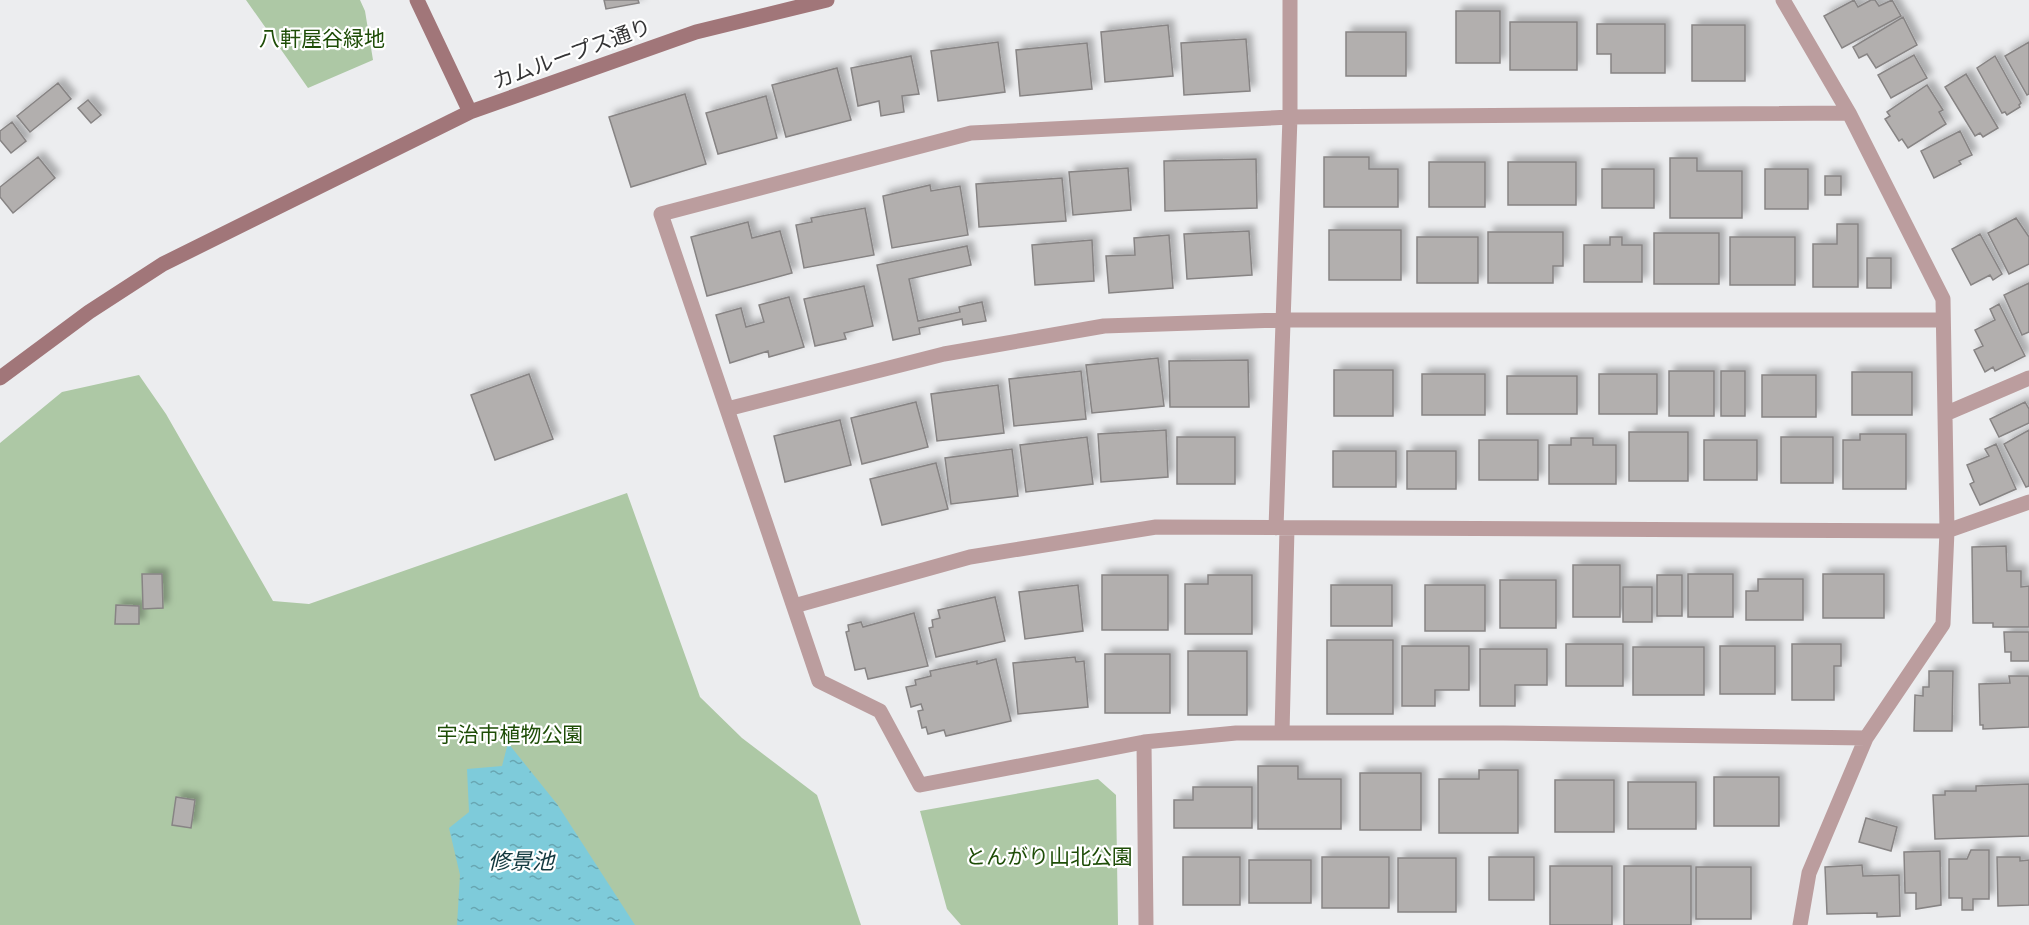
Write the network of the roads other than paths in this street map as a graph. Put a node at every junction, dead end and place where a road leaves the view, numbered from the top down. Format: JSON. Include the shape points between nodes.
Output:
{"nodes":[{"id":1,"x":417,"y":0,"type":"edge"},
{"id":2,"x":827,"y":0,"type":"edge"},
{"id":3,"x":1290,"y":0,"type":"edge"},
{"id":4,"x":1783,"y":0,"type":"edge"},
{"id":5,"x":470,"y":112,"type":"junction"},
{"id":6,"x":1849,"y":113,"type":"junction"},
{"id":7,"x":1290,"y":117,"type":"junction"},
{"id":8,"x":1283,"y":320,"type":"junction"},
{"id":9,"x":1943,"y":320,"type":"junction"},
{"id":10,"x":0,"y":378,"type":"edge"},
{"id":11,"x":2029,"y":378,"type":"edge"},
{"id":12,"x":727,"y":409,"type":"junction"},
{"id":13,"x":1945,"y":414,"type":"junction"},
{"id":14,"x":2029,"y":502,"type":"edge"},
{"id":15,"x":1282,"y":528,"type":"junction"},
{"id":16,"x":1947,"y":531,"type":"junction"},
{"id":17,"x":794,"y":606,"type":"junction"},
{"id":18,"x":1282,"y":733,"type":"junction"},
{"id":19,"x":1866,"y":738,"type":"junction"},
{"id":20,"x":1144,"y":742,"type":"junction"},
{"id":21,"x":1146,"y":925,"type":"edge"},
{"id":22,"x":1800,"y":925,"type":"edge"}],
"edges":[{"from":1,"to":5,"type":"street"},
{"from":2,"to":5,"type":"street","name":"カムループス通り","via":[[696,32]]},
{"from":3,"to":7,"type":"street"},
{"from":4,"to":6,"type":"street"},
{"from":5,"to":10,"type":"street","name":"カムループス通り","via":[[163,264],[89,312]]},
{"from":6,"to":7,"type":"street"},
{"from":6,"to":9,"type":"street","via":[[1943,299]]},
{"from":7,"to":8,"type":"street"},
{"from":7,"to":12,"type":"street","via":[[971,133],[661,214]]},
{"from":8,"to":9,"type":"street"},
{"from":8,"to":12,"type":"street","via":[[1104,326],[944,354]]},
{"from":8,"to":15,"type":"street"},
{"from":9,"to":13,"type":"street"},
{"from":11,"to":13,"type":"street"},
{"from":12,"to":17,"type":"street"},
{"from":13,"to":16,"type":"street"},
{"from":14,"to":16,"type":"street"},
{"from":15,"to":16,"type":"street"},
{"from":15,"to":17,"type":"street","via":[[1156,527],[970,557]]},
{"from":15,"to":18,"type":"street"},
{"from":16,"to":19,"type":"street","via":[[1943,624]]},
{"from":17,"to":20,"type":"street","via":[[819,681],[880,711],[920,785]]},
{"from":18,"to":19,"type":"street"},
{"from":18,"to":20,"type":"street"},
{"from":19,"to":22,"type":"street","via":[[1809,873]]},
{"from":20,"to":21,"type":"street"}]}
